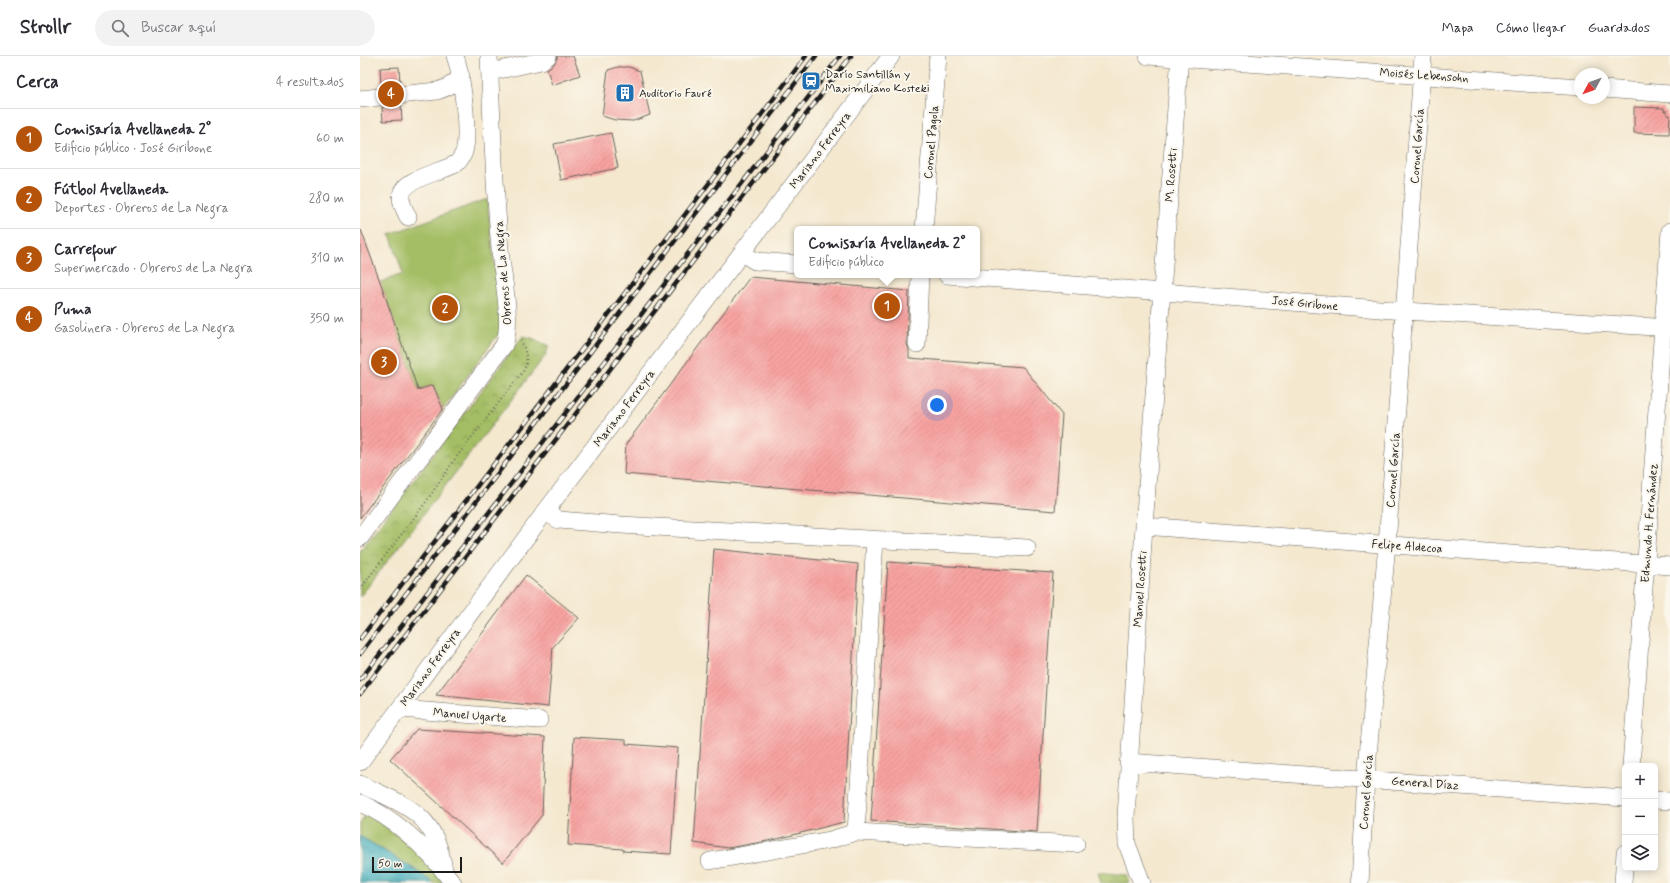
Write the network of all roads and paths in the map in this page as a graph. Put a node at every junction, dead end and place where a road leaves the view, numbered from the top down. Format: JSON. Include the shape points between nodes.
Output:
{"nodes":[{"id":1,"x":455,"y":56,"type":"edge"},
{"id":2,"x":548,"y":56,"type":"edge"},
{"id":3,"x":891,"y":56,"type":"edge"},
{"id":4,"x":938,"y":56,"type":"edge"},
{"id":5,"x":1148,"y":56,"type":"edge"},
{"id":6,"x":1424,"y":56,"type":"edge"},
{"id":7,"x":1180,"y":57,"type":"edge"},
{"id":8,"x":490,"y":64,"type":"edge"},
{"id":9,"x":1422,"y":75,"type":"junction"},
{"id":10,"x":461,"y":76,"type":"junction"},
{"id":11,"x":1574,"y":87,"type":"edge"},
{"id":12,"x":1610,"y":89,"type":"edge"},
{"id":13,"x":1670,"y":94,"type":"edge"},
{"id":14,"x":360,"y":99,"type":"edge"},
{"id":15,"x":408,"y":217,"type":"dead end"},
{"id":16,"x":924,"y":226,"type":"edge"},
{"id":17,"x":1670,"y":231,"type":"edge"},
{"id":18,"x":742,"y":253,"type":"junction"},
{"id":19,"x":794,"y":264,"type":"edge"},
{"id":20,"x":980,"y":277,"type":"edge"},
{"id":21,"x":920,"y":278,"type":"edge"},
{"id":22,"x":1162,"y":291,"type":"junction"},
{"id":23,"x":1405,"y":311,"type":"junction"},
{"id":24,"x":1667,"y":328,"type":"edge"},
{"id":25,"x":520,"y":338,"type":"dead end"},
{"id":26,"x":917,"y":344,"type":"dead end"},
{"id":27,"x":545,"y":512,"type":"junction"},
{"id":28,"x":1144,"y":526,"type":"junction"},
{"id":29,"x":360,"y":538,"type":"edge"},
{"id":30,"x":875,"y":540,"type":"junction"},
{"id":31,"x":1387,"y":544,"type":"junction"},
{"id":32,"x":1027,"y":548,"type":"dead end"},
{"id":33,"x":1646,"y":564,"type":"junction"},
{"id":34,"x":1670,"y":566,"type":"edge"},
{"id":35,"x":360,"y":589,"type":"edge"},
{"id":36,"x":400,"y":709,"type":"junction"},
{"id":37,"x":539,"y":720,"type":"dead end"},
{"id":38,"x":360,"y":762,"type":"edge"},
{"id":39,"x":1128,"y":762,"type":"junction"},
{"id":40,"x":1631,"y":763,"type":"edge"},
{"id":41,"x":1366,"y":778,"type":"junction"},
{"id":42,"x":360,"y":784,"type":"edge"},
{"id":43,"x":1622,"y":798,"type":"edge"},
{"id":44,"x":1658,"y":800,"type":"edge"},
{"id":45,"x":360,"y":802,"type":"edge"},
{"id":46,"x":1670,"y":802,"type":"edge"},
{"id":47,"x":428,"y":825,"type":"junction"},
{"id":48,"x":856,"y":832,"type":"junction"},
{"id":49,"x":416,"y":841,"type":"junction"},
{"id":50,"x":1076,"y":844,"type":"dead end"},
{"id":51,"x":710,"y":861,"type":"dead end"},
{"id":52,"x":1624,"y":871,"type":"edge"},
{"id":53,"x":449,"y":877,"type":"edge"},
{"id":54,"x":1142,"y":883,"type":"edge"},
{"id":55,"x":1360,"y":883,"type":"edge"},
{"id":56,"x":1623,"y":883,"type":"edge"}],
"edges":[{"from":1,"to":10,"type":"street"},
{"from":2,"to":8,"type":"street","via":[[542,61]]},
{"from":3,"to":18,"type":"street","name":"Mariano Ferreyra"},
{"from":4,"to":16,"type":"street","name":"Coronel Pagola"},
{"from":5,"to":7,"type":"street","name":"Moisés Lebensohn"},
{"from":6,"to":9,"type":"street","name":"Coronel García"},
{"from":7,"to":9,"type":"street","name":"Moisés Lebensohn"},
{"from":7,"to":22,"type":"street","name":"M. Rosetti"},
{"from":8,"to":29,"type":"street","name":"Obreros de La Negra","via":[[500,248],[508,326],[506,340]]},
{"from":9,"to":11,"type":"street","name":"Moisés Lebensohn"},
{"from":9,"to":23,"type":"street","name":"Coronel García"},
{"from":10,"to":14,"type":"street","via":[[452,85],[437,91]]},
{"from":10,"to":15,"type":"street","via":[[467,143],[464,154],[457,163],[404,188],[401,196]]},
{"from":12,"to":13,"type":"street"},
{"from":17,"to":24,"type":"street","name":"Edmundo H. Fernández"},
{"from":18,"to":19,"type":"street","via":[[755,260]]},
{"from":18,"to":27,"type":"street","name":"Mariano Ferreyra"},
{"from":20,"to":22,"type":"street","name":"José Giribone"},
{"from":21,"to":26,"type":"street"},
{"from":22,"to":23,"type":"street","name":"José Giribone"},
{"from":22,"to":28,"type":"street","name":"Manuel Rosetti"},
{"from":23,"to":24,"type":"street","name":"José Giribone"},
{"from":23,"to":31,"type":"street","name":"Coronel García"},
{"from":24,"to":33,"type":"street","name":"Edmundo H. Fernández"},
{"from":25,"to":35,"type":"path","via":[[527,358],[524,370],[455,458],[426,502]]},
{"from":27,"to":30,"type":"street","via":[[559,520]]},
{"from":27,"to":36,"type":"street","name":"Mariano Ferreyra"},
{"from":28,"to":31,"type":"street","name":"Felipe Aldecoa"},
{"from":28,"to":39,"type":"street","name":"Manuel Rosetti"},
{"from":30,"to":32,"type":"street"},
{"from":30,"to":48,"type":"street"},
{"from":31,"to":33,"type":"street","name":"Felipe Aldecoa"},
{"from":31,"to":41,"type":"street","name":"Coronel García"},
{"from":33,"to":34,"type":"street","name":"Felipe Aldecoa"},
{"from":33,"to":40,"type":"street","name":"Edmundo H. Fernández"},
{"from":36,"to":37,"type":"street","name":"Manuel Ugarte"},
{"from":36,"to":38,"type":"street","name":"Mariano Ferreyra"},
{"from":39,"to":41,"type":"street","name":"General Díaz"},
{"from":39,"to":54,"type":"street","name":"Manuel Rosetti","via":[[1126,837],[1131,858]]},
{"from":41,"to":43,"type":"street","name":"General Díaz"},
{"from":41,"to":55,"type":"street","name":"Coronel García"},
{"from":42,"to":47,"type":"street","via":[[410,809]]},
{"from":44,"to":46,"type":"street"},
{"from":45,"to":49,"type":"street"},
{"from":47,"to":49,"type":"street","via":[[430,830],[426,839]]},
{"from":47,"to":53,"type":"street","via":[[436,839]]},
{"from":48,"to":50,"type":"street"},
{"from":48,"to":51,"type":"street","via":[[830,840]]},
{"from":49,"to":53,"type":"street"},
{"from":52,"to":56,"type":"street"}]}
